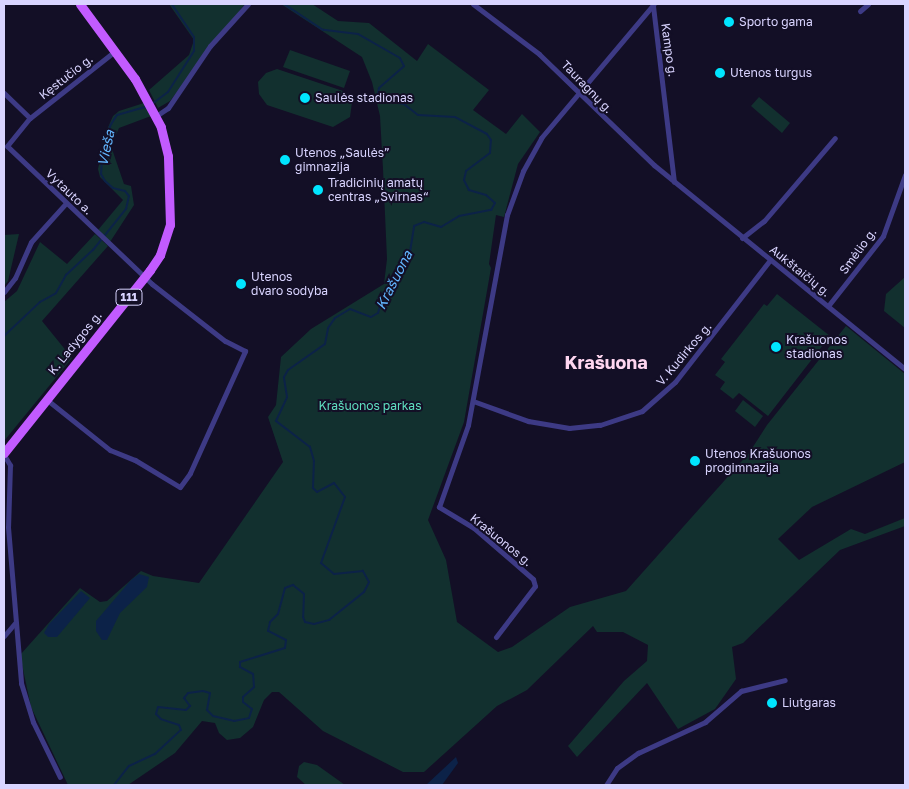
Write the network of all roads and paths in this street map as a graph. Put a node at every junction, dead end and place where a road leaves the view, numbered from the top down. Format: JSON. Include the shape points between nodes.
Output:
{"nodes":[{"id":1,"x":80,"y":4,"type":"edge"},
{"id":2,"x":248,"y":4,"type":"edge"},
{"id":3,"x":473,"y":4,"type":"edge"},
{"id":4,"x":868,"y":4,"type":"edge"},
{"id":5,"x":654,"y":5,"type":"edge"},
{"id":6,"x":860,"y":11,"type":"dead end"},
{"id":7,"x":114,"y":52,"type":"junction"},
{"id":8,"x":4,"y":93,"type":"edge"},
{"id":9,"x":578,"y":94,"type":"junction"},
{"id":10,"x":155,"y":113,"type":"junction"},
{"id":11,"x":30,"y":118,"type":"junction"},
{"id":12,"x":835,"y":138,"type":"dead end"},
{"id":13,"x":905,"y":175,"type":"edge"},
{"id":14,"x":674,"y":182,"type":"junction"},
{"id":15,"x":682,"y":189,"type":"joint"},
{"id":16,"x":66,"y":203,"type":"junction"},
{"id":17,"x":742,"y":238,"type":"junction"},
{"id":18,"x":770,"y":260,"type":"junction"},
{"id":19,"x":144,"y":277,"type":"junction"},
{"id":20,"x":4,"y":292,"type":"edge"},
{"id":21,"x":828,"y":306,"type":"junction"},
{"id":22,"x":905,"y":369,"type":"edge"},
{"id":23,"x":46,"y":399,"type":"junction"},
{"id":24,"x":473,"y":401,"type":"junction"},
{"id":25,"x":4,"y":454,"type":"edge"},
{"id":26,"x":14,"y":624,"type":"junction"},
{"id":27,"x":4,"y":636,"type":"edge"},
{"id":28,"x":496,"y":637,"type":"dead end"},
{"id":29,"x":784,"y":680,"type":"dead end"},
{"id":30,"x":60,"y":777,"type":"dead end"},
{"id":31,"x":606,"y":785,"type":"edge"}],
"edges":[{"from":1,"to":7,"type":"main road","name":"K. Ladygos g.","number":"111"},
{"from":2,"to":10,"type":"street","via":[[210,46],[168,108]]},
{"from":3,"to":9,"type":"street","name":"Tauragnų g.","via":[[526,43]]},
{"from":4,"to":6,"type":"street"},
{"from":5,"to":9,"type":"street","name":"Kampo g."},
{"from":5,"to":14,"type":"street","name":"Kampo g."},
{"from":7,"to":10,"type":"main road","name":"K. Ladygos g.","number":"111"},
{"from":7,"to":11,"type":"street","name":"Kęstučio g."},
{"from":8,"to":11,"type":"street"},
{"from":9,"to":14,"type":"street","name":"Tauragnų g."},
{"from":9,"to":24,"type":"street","name":"Kampo g.","via":[[534,148],[512,198]]},
{"from":10,"to":19,"type":"main road","name":"K. Ladygos g.","number":"111","via":[[168,156],[172,213],[160,255]]},
{"from":11,"to":16,"type":"street","name":"Vytauto a.","via":[[7,146]]},
{"from":12,"to":17,"type":"street","via":[[764,221]]},
{"from":13,"to":21,"type":"street","name":"Smėlio g.","via":[[883,236]]},
{"from":14,"to":15,"type":"street","name":"Tauragnų g."},
{"from":15,"to":17,"type":"street","name":"Aukštaičių g."},
{"from":16,"to":19,"type":"street","name":"Vytauto a."},
{"from":16,"to":20,"type":"street","via":[[31,242],[15,278]]},
{"from":17,"to":18,"type":"street","name":"Aukštaičių g."},
{"from":18,"to":21,"type":"street","name":"Aukštaičių g."},
{"from":18,"to":24,"type":"street","name":"V. Kudirkos g.","via":[[675,382],[642,411],[600,425],[569,428],[528,421]]},
{"from":19,"to":23,"type":"main road","name":"K. Ladygos g.","number":"111"},
{"from":19,"to":23,"type":"street","name":"Vytauto a.","via":[[225,341],[244,351],[190,473],[180,487],[135,460],[110,450]]},
{"from":21,"to":22,"type":"street","name":"Aukštaičių g."},
{"from":23,"to":25,"type":"main road","name":"K. Ladygos g.","number":"111"},
{"from":24,"to":28,"type":"street","name":"Krašuonos g.","via":[[468,425],[439,508],[474,528],[533,579],[535,586]]},
{"from":25,"to":26,"type":"street","via":[[10,465],[8,527]]},
{"from":26,"to":27,"type":"street"},
{"from":26,"to":30,"type":"street","via":[[24,691],[33,722]]},
{"from":29,"to":31,"type":"street","via":[[741,691],[705,722],[638,753],[617,768]]}]}
